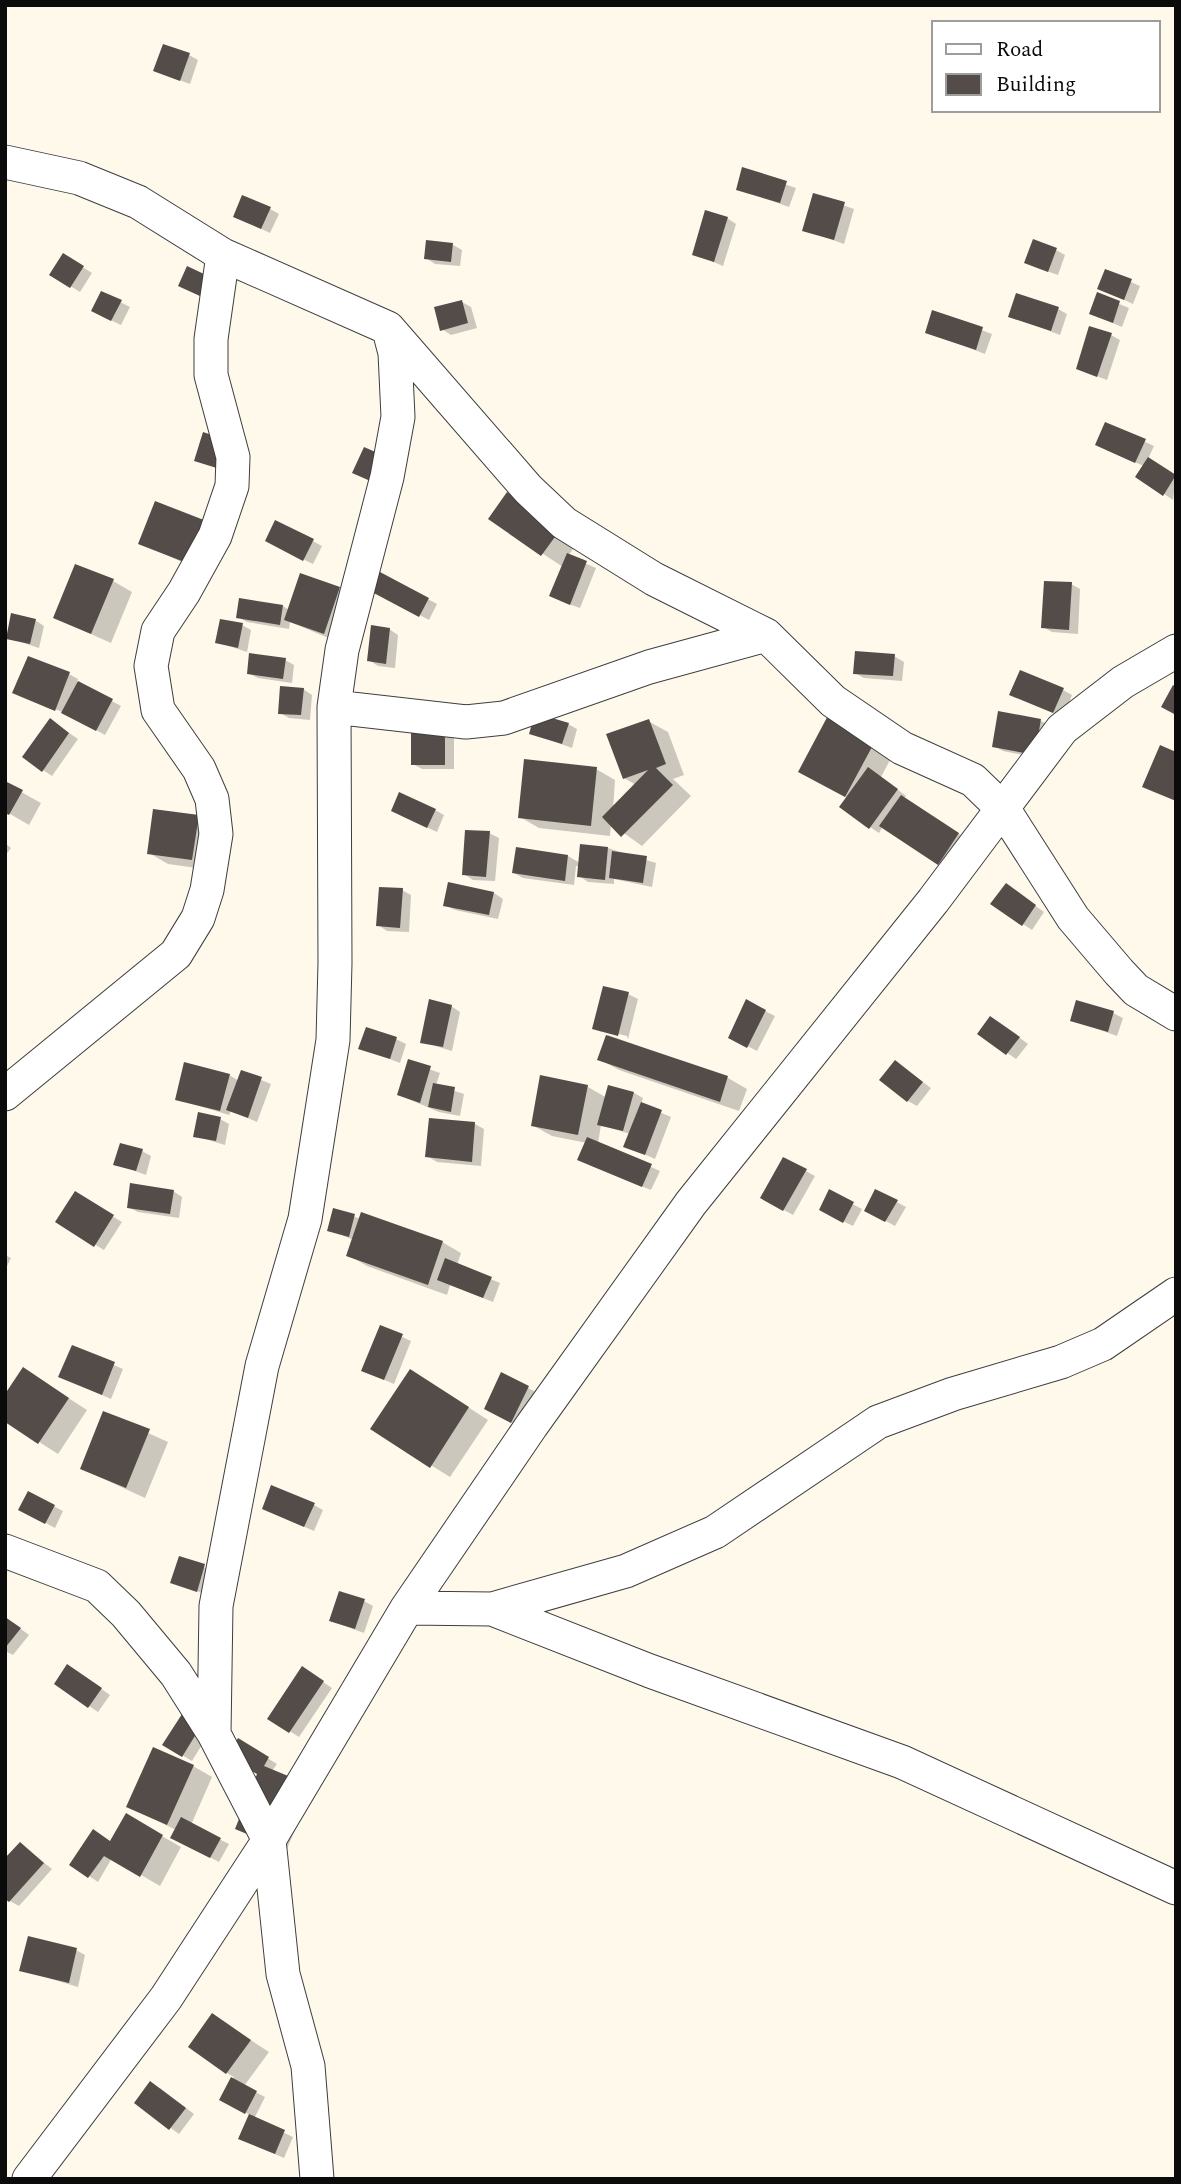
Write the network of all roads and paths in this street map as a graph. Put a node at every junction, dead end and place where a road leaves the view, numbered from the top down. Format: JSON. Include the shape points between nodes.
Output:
{"nodes":[{"id":1,"x":5,"y":163,"type":"edge"},
{"id":2,"x":223,"y":255,"type":"junction"},
{"id":3,"x":388,"y":328,"type":"junction"},
{"id":4,"x":766,"y":635,"type":"junction"},
{"id":5,"x":1176,"y":651,"type":"edge"},
{"id":6,"x":334,"y":707,"type":"junction"},
{"id":7,"x":1004,"y":810,"type":"junction"},
{"id":8,"x":1176,"y":1014,"type":"edge"},
{"id":9,"x":5,"y":1094,"type":"edge"},
{"id":10,"x":1176,"y":1294,"type":"edge"},
{"id":11,"x":5,"y":1551,"type":"edge"},
{"id":12,"x":407,"y":1608,"type":"junction"},
{"id":13,"x":492,"y":1609,"type":"junction"},
{"id":14,"x":214,"y":1734,"type":"junction"},
{"id":15,"x":269,"y":1840,"type":"junction"},
{"id":16,"x":1176,"y":1888,"type":"edge"},
{"id":17,"x":29,"y":2179,"type":"edge"},
{"id":18,"x":317,"y":2179,"type":"edge"}],
"edges":[{"from":1,"to":2,"type":"street","via":[[79,178],[138,202]]},
{"from":2,"to":3,"type":"street"},
{"from":2,"to":9,"type":"street","via":[[211,339],[211,375],[233,457],[232,486],[215,536],[158,631],[151,666],[158,710],[199,769],[212,799],[216,834],[207,890],[198,918],[176,954]]},
{"from":3,"to":4,"type":"street","via":[[528,489],[564,523],[654,579]]},
{"from":3,"to":6,"type":"street","via":[[396,353],[398,417],[342,650]]},
{"from":4,"to":6,"type":"street","via":[[649,667],[504,718],[466,722]]},
{"from":4,"to":7,"type":"street","via":[[833,701],[902,748],[973,780]]},
{"from":5,"to":7,"type":"street","via":[[1123,682],[1062,729]]},
{"from":6,"to":14,"type":"street","via":[[332,1040],[305,1219],[262,1366],[216,1606]]},
{"from":7,"to":8,"type":"street","via":[[1073,918],[1136,990]]},
{"from":7,"to":12,"type":"street","via":[[691,1203]]},
{"from":10,"to":13,"type":"street","via":[[1103,1344],[878,1422],[715,1532],[626,1571]]},
{"from":11,"to":14,"type":"street","via":[[97,1586],[176,1674]]},
{"from":12,"to":13,"type":"street"},
{"from":12,"to":15,"type":"street"},
{"from":13,"to":16,"type":"street","via":[[902,1762]]},
{"from":14,"to":15,"type":"street"},
{"from":15,"to":17,"type":"street","via":[[166,1998]]},
{"from":15,"to":18,"type":"street","via":[[283,1974],[308,2066]]}]}
